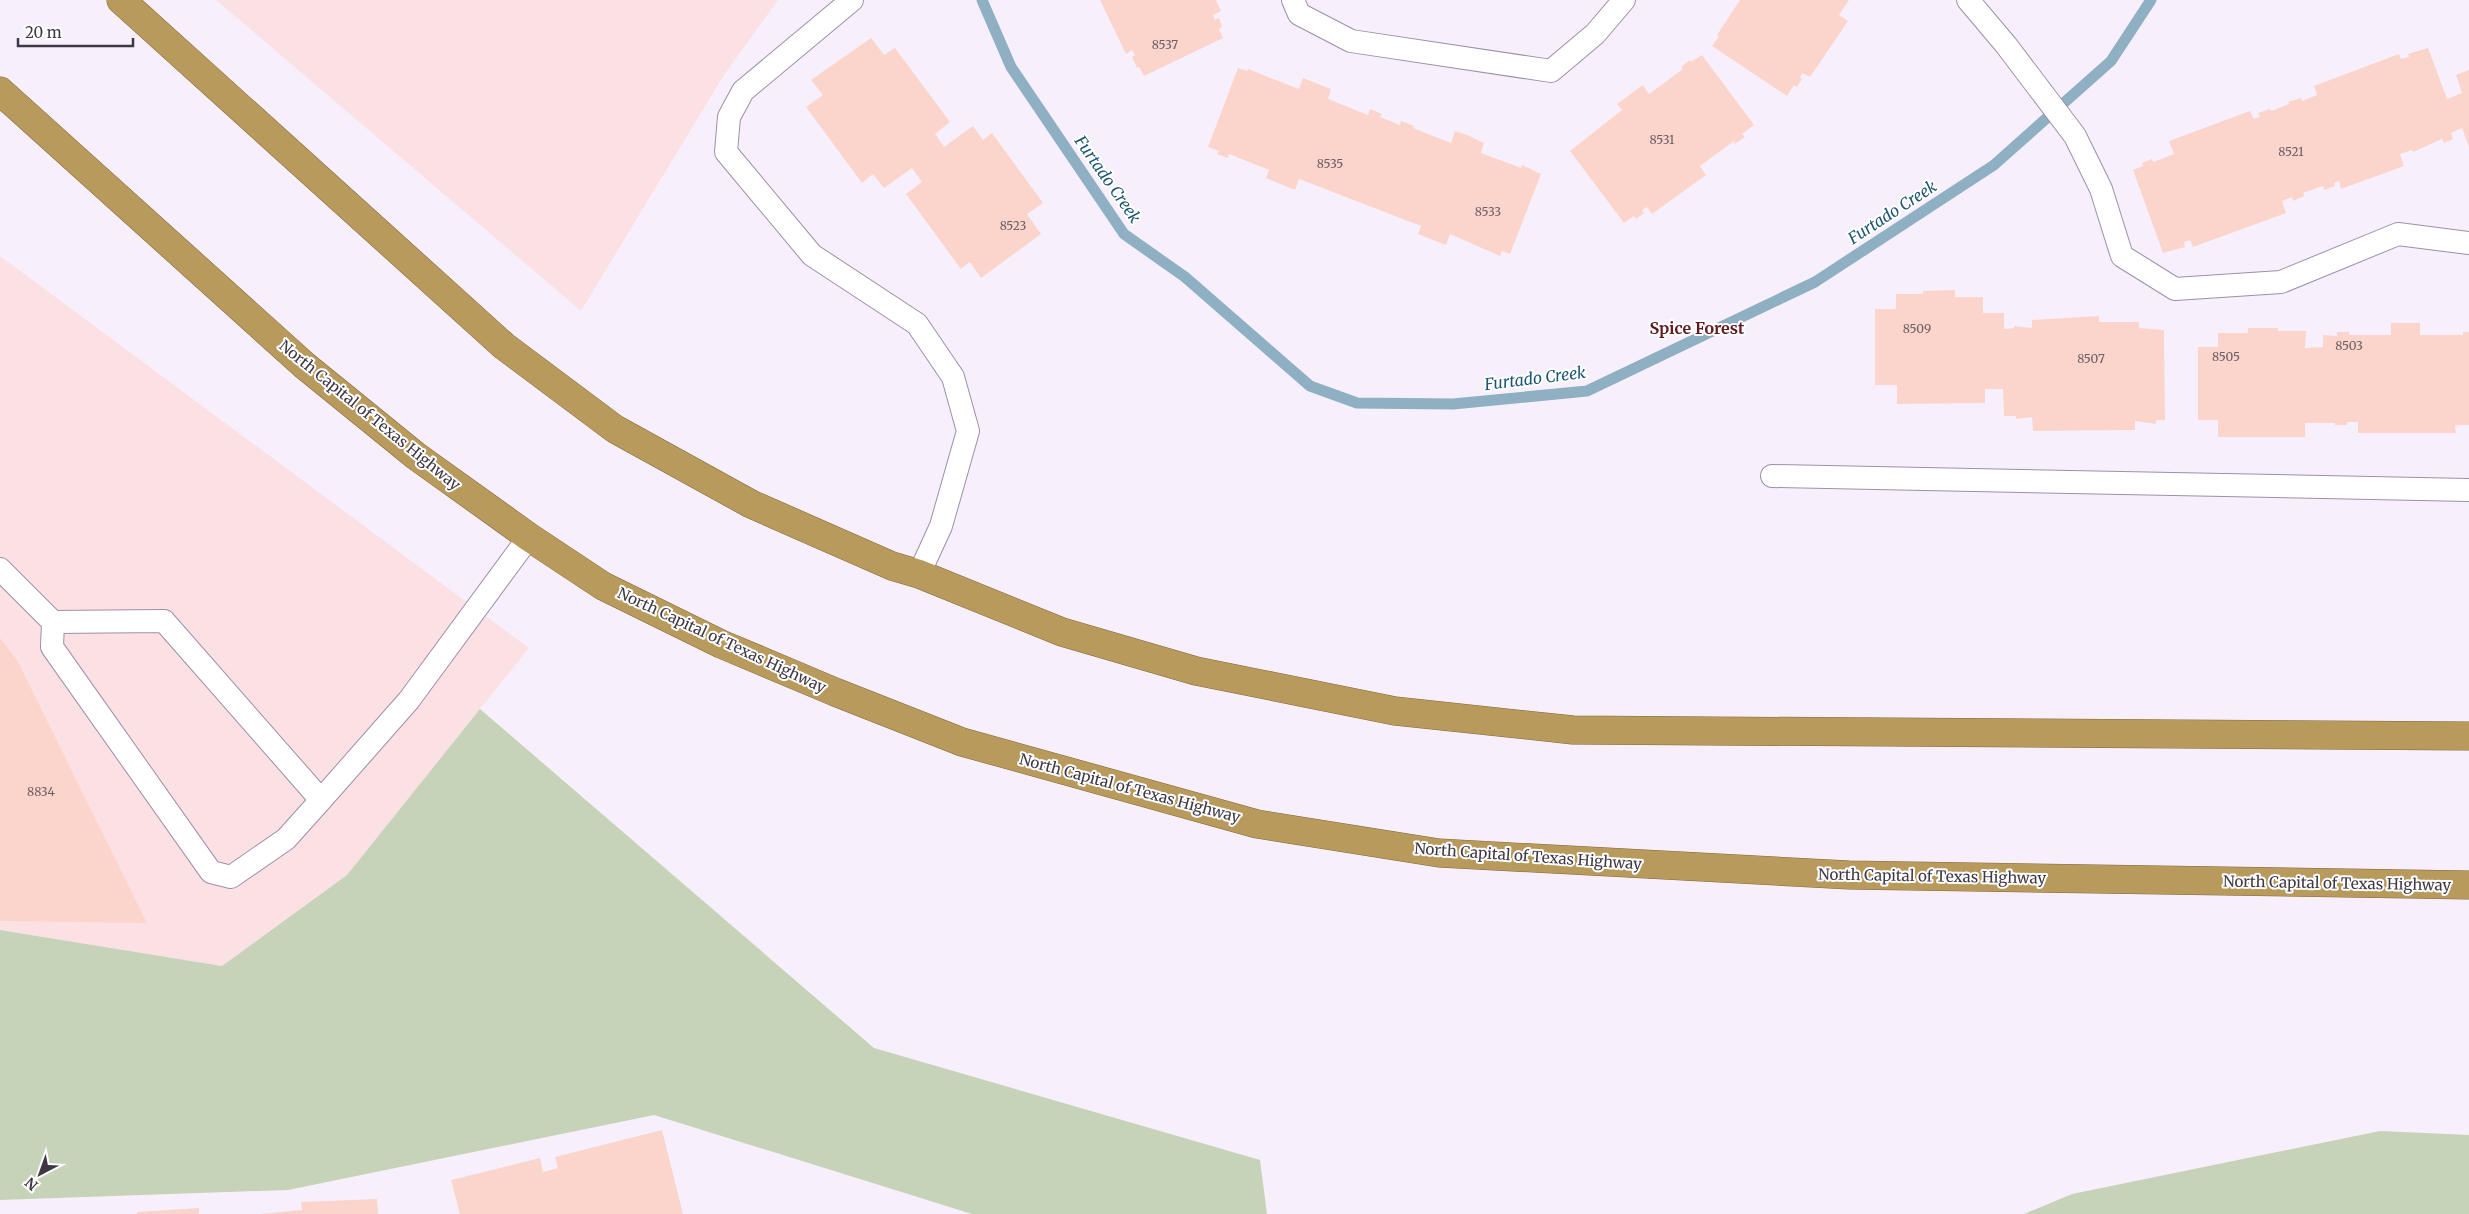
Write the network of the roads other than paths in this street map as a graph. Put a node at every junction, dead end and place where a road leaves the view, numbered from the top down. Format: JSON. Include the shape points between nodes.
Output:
{"nodes":[{"id":1,"x":121,"y":0,"type":"edge"},
{"id":2,"x":852,"y":0,"type":"edge"},
{"id":3,"x":1293,"y":0,"type":"edge"},
{"id":4,"x":1624,"y":0,"type":"edge"},
{"id":5,"x":1968,"y":0,"type":"edge"},
{"id":6,"x":0,"y":91,"type":"edge"},
{"id":7,"x":2469,"y":243,"type":"edge"},
{"id":8,"x":1772,"y":476,"type":"dead end"},
{"id":9,"x":2469,"y":490,"type":"edge"},
{"id":10,"x":529,"y":537,"type":"junction"},
{"id":11,"x":0,"y":568,"type":"edge"},
{"id":12,"x":918,"y":574,"type":"junction"},
{"id":13,"x":53,"y":622,"type":"junction"},
{"id":14,"x":2469,"y":736,"type":"edge"},
{"id":15,"x":321,"y":800,"type":"junction"},
{"id":16,"x":2469,"y":885,"type":"edge"}],
"edges":[{"from":1,"to":12,"type":"highway","via":[[504,346],[615,430],[751,504],[892,566]]},
{"from":2,"to":12,"type":"lane","via":[[743,91],[729,117],[726,152],[812,255],[917,324],[952,376],[968,431],[942,526]]},
{"from":3,"to":4,"type":"lane","via":[[1299,14],[1351,41],[1551,70],[1595,34]]},
{"from":5,"to":7,"type":"lane","via":[[2075,136],[2101,189],[2122,256],[2175,289],[2281,282],[2398,234]]},
{"from":6,"to":10,"type":"highway","name":"North Capital of Texas Highway","via":[[304,365],[416,456]]},
{"from":8,"to":9,"type":"lane"},
{"from":10,"to":15,"type":"lane","via":[[409,700]]},
{"from":10,"to":16,"type":"highway","name":"North Capital of Texas Highway","via":[[603,586],[721,644],[962,742],[1258,824],[1438,853],[1849,875]]},
{"from":11,"to":13,"type":"lane"},
{"from":12,"to":14,"type":"highway","via":[[1062,632],[1196,671],[1395,711],[1573,730]]},
{"from":13,"to":15,"type":"lane","via":[[164,621]]},
{"from":13,"to":15,"type":"lane","via":[[52,647],[211,872],[231,877],[286,839]]}]}
